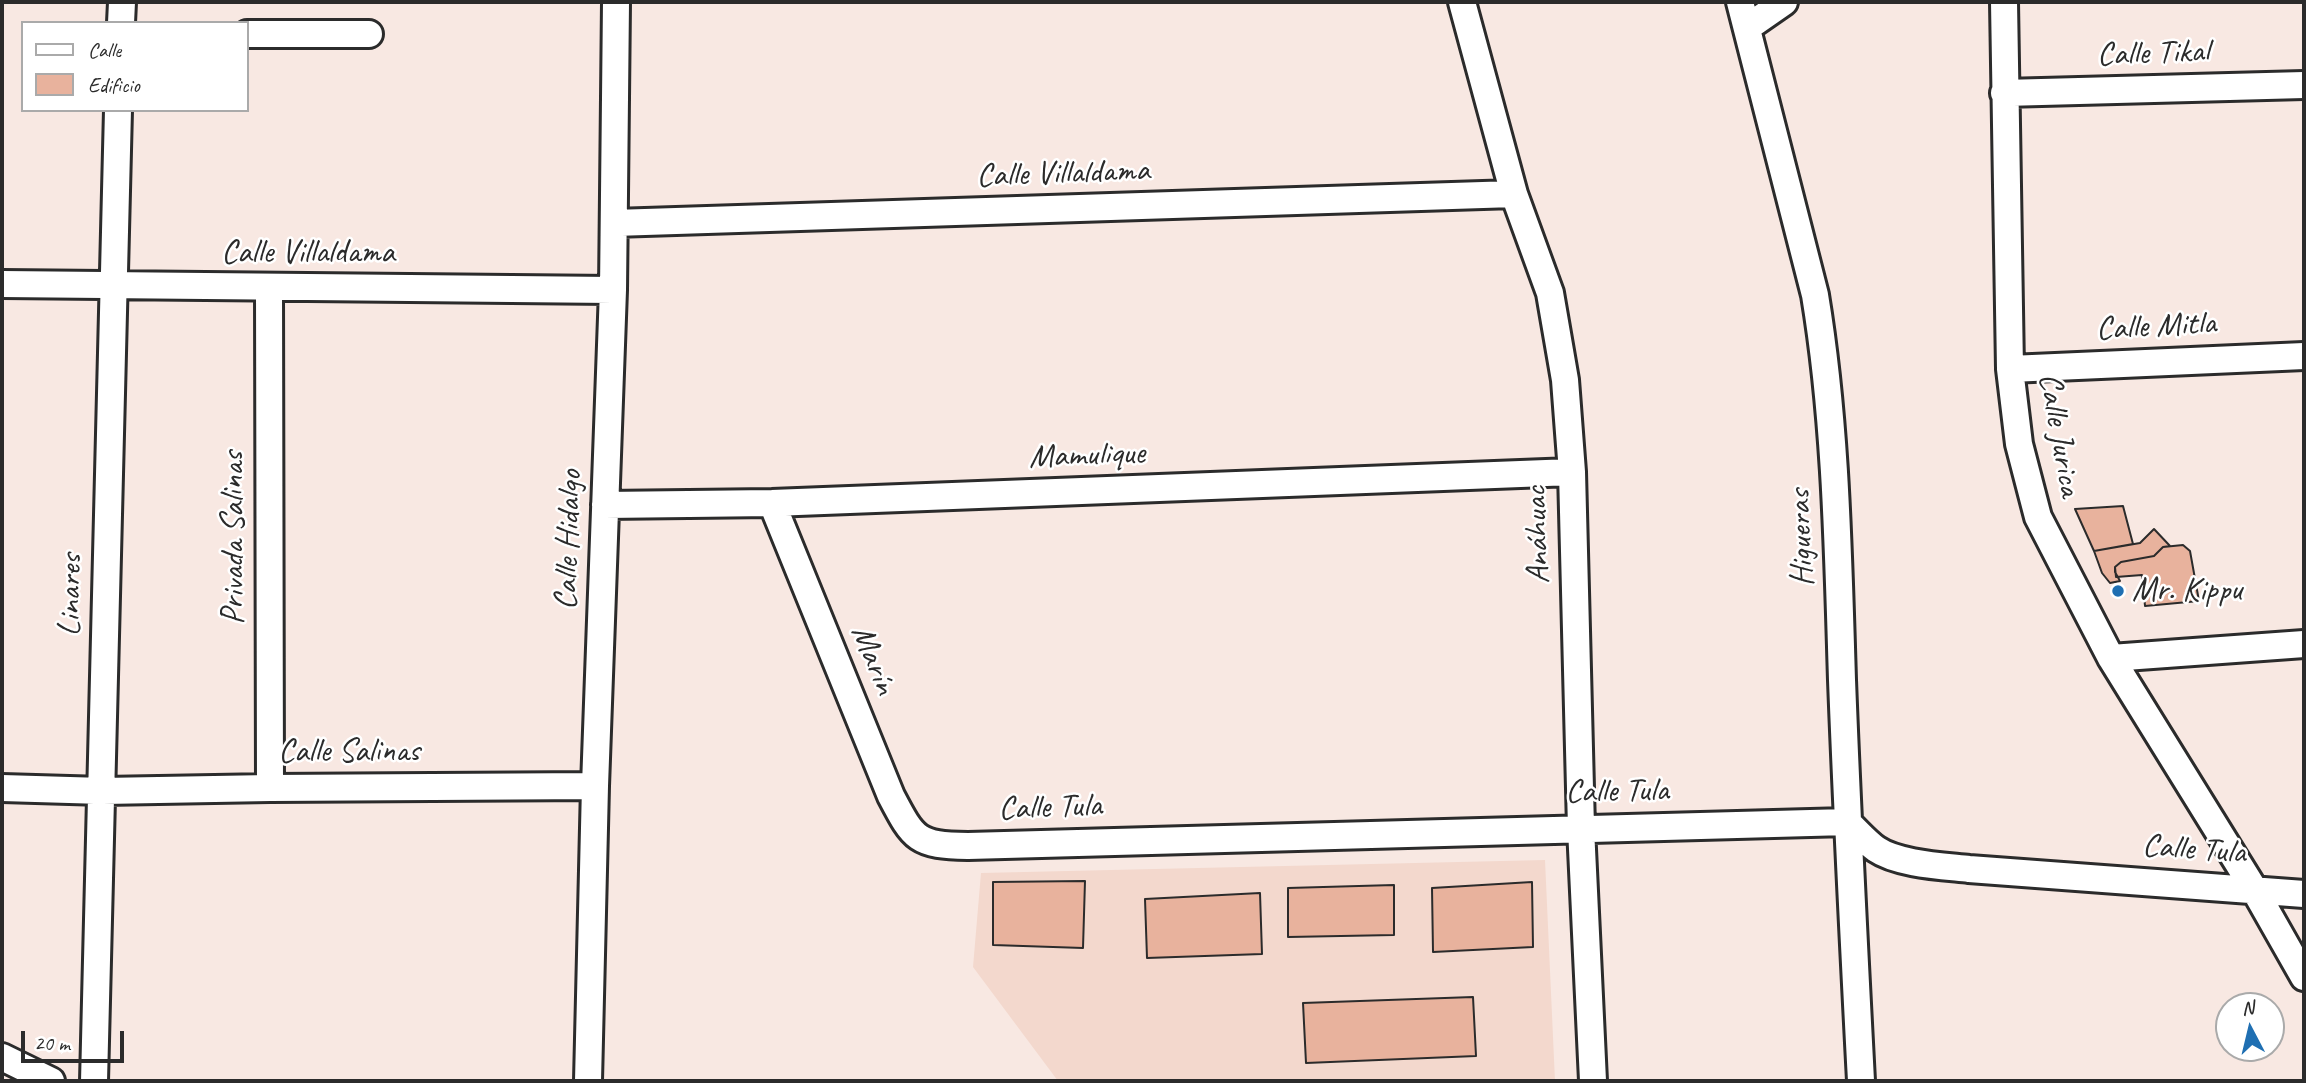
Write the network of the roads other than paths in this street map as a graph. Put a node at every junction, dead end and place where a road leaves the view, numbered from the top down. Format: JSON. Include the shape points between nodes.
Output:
{"nodes":[{"id":1,"x":122,"y":2,"type":"edge"},
{"id":2,"x":616,"y":2,"type":"edge"},
{"id":3,"x":1462,"y":2,"type":"edge"},
{"id":4,"x":1784,"y":2,"type":"edge"},
{"id":5,"x":2004,"y":2,"type":"edge"},
{"id":6,"x":1744,"y":14,"type":"edge"},
{"id":7,"x":121,"y":21,"type":"edge"},
{"id":8,"x":248,"y":34,"type":"edge"},
{"id":9,"x":369,"y":34,"type":"dead end"},
{"id":10,"x":2304,"y":85,"type":"edge"},
{"id":11,"x":2004,"y":93,"type":"junction"},
{"id":12,"x":118,"y":112,"type":"edge"},
{"id":13,"x":1514,"y":194,"type":"junction"},
{"id":14,"x":614,"y":223,"type":"junction"},
{"id":15,"x":2,"y":284,"type":"edge"},
{"id":16,"x":112,"y":286,"type":"junction"},
{"id":17,"x":268,"y":288,"type":"junction"},
{"id":18,"x":613,"y":290,"type":"junction"},
{"id":19,"x":2304,"y":356,"type":"edge"},
{"id":20,"x":2010,"y":369,"type":"junction"},
{"id":21,"x":1572,"y":472,"type":"junction"},
{"id":22,"x":772,"y":503,"type":"junction"},
{"id":23,"x":605,"y":505,"type":"junction"},
{"id":24,"x":2304,"y":644,"type":"edge"},
{"id":25,"x":2110,"y":658,"type":"junction"},
{"id":26,"x":595,"y":786,"type":"junction"},
{"id":27,"x":2,"y":788,"type":"edge"},
{"id":28,"x":270,"y":788,"type":"junction"},
{"id":29,"x":103,"y":791,"type":"junction"},
{"id":30,"x":1847,"y":822,"type":"junction"},
{"id":31,"x":1581,"y":828,"type":"junction"},
{"id":32,"x":919,"y":839,"type":"joint"},
{"id":33,"x":2253,"y":889,"type":"junction"},
{"id":34,"x":2304,"y":894,"type":"edge"},
{"id":35,"x":2304,"y":976,"type":"edge"},
{"id":36,"x":2,"y":1057,"type":"edge"},
{"id":37,"x":51,"y":1081,"type":"edge"},
{"id":38,"x":94,"y":1081,"type":"edge"},
{"id":39,"x":589,"y":1081,"type":"edge"},
{"id":40,"x":1592,"y":1081,"type":"edge"},
{"id":41,"x":1861,"y":1081,"type":"edge"}],
"edges":[{"from":1,"to":7,"type":"street"},
{"from":2,"to":14,"type":"street","name":"Calle Hidalgo"},
{"from":3,"to":13,"type":"street","name":"Anáhuac"},
{"from":4,"to":6,"type":"street"},
{"from":5,"to":11,"type":"street","name":"Calle Jurica"},
{"from":6,"to":30,"type":"street","name":"Higueras","via":[[1823,343],[1832,432]]},
{"from":8,"to":9,"type":"street"},
{"from":10,"to":11,"type":"street","name":"Calle Tikal"},
{"from":11,"to":20,"type":"street","name":"Calle Jurica"},
{"from":12,"to":16,"type":"street","name":"Linares"},
{"from":13,"to":14,"type":"street","name":"Calle Villaldama"},
{"from":13,"to":21,"type":"street","name":"Anáhuac","via":[[1550,293],[1565,380]]},
{"from":14,"to":18,"type":"street","name":"Calle Hidalgo"},
{"from":15,"to":16,"type":"street","name":"Calle Villaldama"},
{"from":16,"to":17,"type":"street","name":"Calle Villaldama"},
{"from":16,"to":29,"type":"street","name":"Linares"},
{"from":17,"to":18,"type":"street","name":"Calle Villaldama"},
{"from":17,"to":28,"type":"street","name":"Privada Salinas"},
{"from":18,"to":23,"type":"street","name":"Calle Hidalgo"},
{"from":19,"to":20,"type":"street","name":"Calle Mitla"},
{"from":20,"to":25,"type":"street","name":"Calle Jurica","via":[[2019,444],[2038,517]]},
{"from":21,"to":22,"type":"street","name":"Mamulique"},
{"from":21,"to":31,"type":"street","name":"Anáhuac"},
{"from":22,"to":23,"type":"street","name":"Mamulique"},
{"from":22,"to":32,"type":"street","name":"Marín","via":[[891,796]]},
{"from":23,"to":26,"type":"street","name":"Calle Hidalgo"},
{"from":24,"to":25,"type":"street"},
{"from":25,"to":33,"type":"street","name":"Calle Jurica"},
{"from":26,"to":28,"type":"street","name":"Calle Salinas"},
{"from":26,"to":39,"type":"street","name":"Calle Hidalgo"},
{"from":27,"to":29,"type":"street"},
{"from":28,"to":29,"type":"street","name":"Calle Salinas"},
{"from":29,"to":38,"type":"street","name":"Linares"},
{"from":30,"to":31,"type":"street","name":"Calle Tula"},
{"from":30,"to":33,"type":"street","name":"Calle Tula","via":[[1877,850],[1928,864]]},
{"from":30,"to":41,"type":"street","name":"Higueras"},
{"from":31,"to":32,"type":"street","name":"Calle Tula","via":[[968,846]]},
{"from":31,"to":40,"type":"street","name":"Anáhuac"},
{"from":33,"to":34,"type":"street","name":"Calle Tula"},
{"from":33,"to":35,"type":"street","name":"Calle Jurica"},
{"from":36,"to":37,"type":"street"}]}
